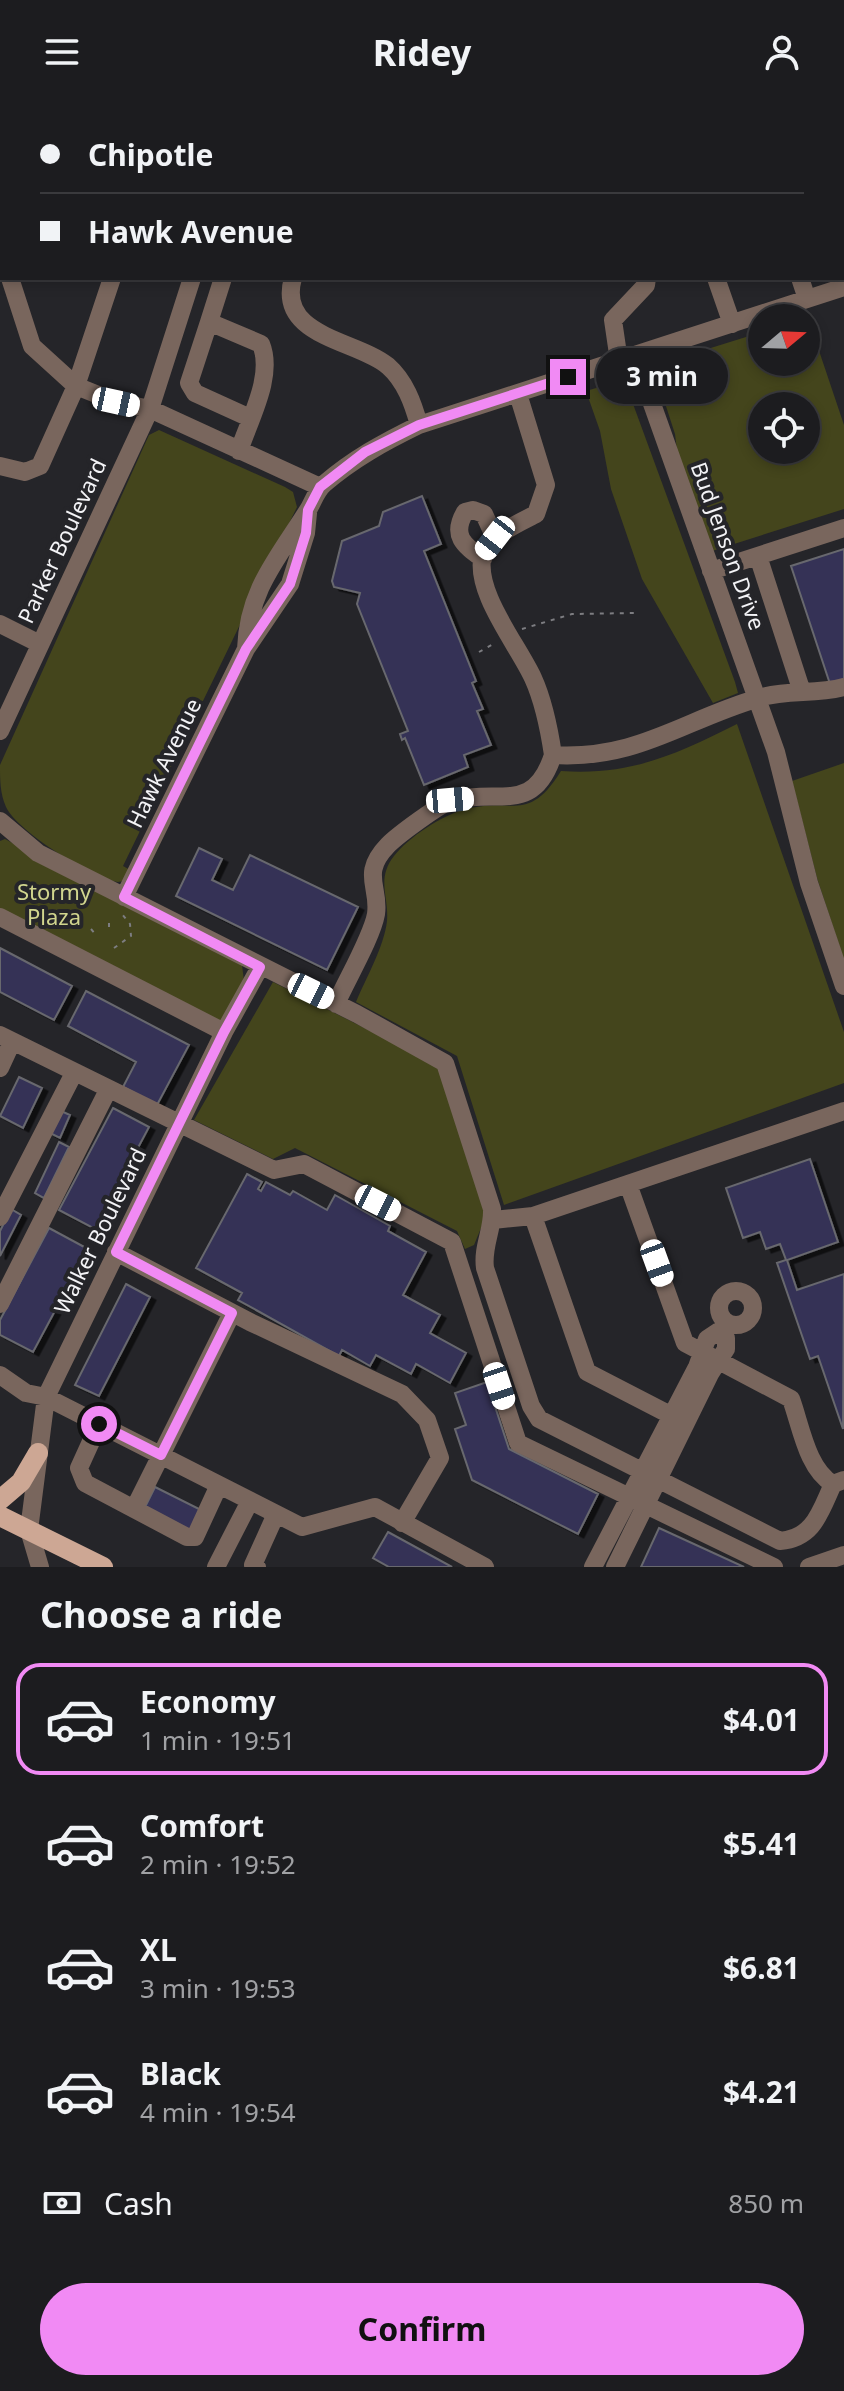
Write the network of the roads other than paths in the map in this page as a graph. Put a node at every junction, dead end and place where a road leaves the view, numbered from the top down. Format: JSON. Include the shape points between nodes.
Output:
{"nodes":[{"id":1,"x":11,"y":280,"type":"edge"},
{"id":2,"x":111,"y":280,"type":"edge"},
{"id":3,"x":191,"y":280,"type":"edge"},
{"id":4,"x":222,"y":280,"type":"edge"},
{"id":5,"x":292,"y":280,"type":"edge"},
{"id":6,"x":647,"y":280,"type":"edge"},
{"id":7,"x":717,"y":280,"type":"edge"},
{"id":8,"x":801,"y":280,"type":"edge"},
{"id":9,"x":844,"y":287,"type":"edge"},
{"id":10,"x":807,"y":299,"type":"junction"},
{"id":11,"x":209,"y":322,"type":"junction"},
{"id":12,"x":732,"y":324,"type":"junction"},
{"id":13,"x":627,"y":358,"type":"junction"},
{"id":14,"x":76,"y":386,"type":"junction"},
{"id":15,"x":518,"y":394,"type":"junction"},
{"id":16,"x":150,"y":409,"type":"junction"},
{"id":17,"x":250,"y":418,"type":"junction"},
{"id":18,"x":419,"y":425,"type":"junction"},
{"id":19,"x":239,"y":451,"type":"junction"},
{"id":20,"x":0,"y":466,"type":"edge"},
{"id":21,"x":320,"y":487,"type":"junction"},
{"id":22,"x":844,"y":528,"type":"edge"},
{"id":23,"x":495,"y":538,"type":"junction"},
{"id":24,"x":758,"y":556,"type":"junction"},
{"id":25,"x":483,"y":559,"type":"junction"},
{"id":26,"x":711,"y":571,"type":"junction"},
{"id":27,"x":0,"y":624,"type":"edge"},
{"id":28,"x":40,"y":644,"type":"junction"},
{"id":29,"x":844,"y":687,"type":"edge"},
{"id":30,"x":802,"y":692,"type":"junction"},
{"id":31,"x":757,"y":699,"type":"junction"},
{"id":32,"x":0,"y":731,"type":"edge"},
{"id":33,"x":553,"y":755,"type":"junction"},
{"id":34,"x":0,"y":822,"type":"edge"},
{"id":35,"x":124,"y":908,"type":"junction"},
{"id":36,"x":0,"y":917,"type":"edge"},
{"id":37,"x":260,"y":967,"type":"junction"},
{"id":38,"x":844,"y":986,"type":"edge"},
{"id":39,"x":336,"y":1004,"type":"junction"},
{"id":40,"x":224,"y":1032,"type":"junction"},
{"id":41,"x":6,"y":1039,"type":"edge"},
{"id":42,"x":0,"y":1068,"type":"edge"},
{"id":43,"x":74,"y":1073,"type":"junction"},
{"id":44,"x":108,"y":1090,"type":"junction"},
{"id":45,"x":844,"y":1111,"type":"edge"},
{"id":46,"x":178,"y":1125,"type":"junction"},
{"id":47,"x":628,"y":1184,"type":"junction"},
{"id":48,"x":533,"y":1216,"type":"junction"},
{"id":49,"x":0,"y":1217,"type":"edge"},
{"id":50,"x":493,"y":1220,"type":"junction"},
{"id":51,"x":116,"y":1252,"type":"junction"},
{"id":52,"x":3,"y":1292,"type":"edge"},
{"id":53,"x":232,"y":1313,"type":"junction"},
{"id":54,"x":701,"y":1351,"type":"junction"},
{"id":55,"x":720,"y":1361,"type":"junction"},
{"id":56,"x":0,"y":1375,"type":"edge"},
{"id":57,"x":46,"y":1397,"type":"junction"},
{"id":58,"x":679,"y":1419,"type":"junction"},
{"id":59,"x":99,"y":1424,"type":"junction"},
{"id":60,"x":38,"y":1453,"type":"junction"},
{"id":61,"x":161,"y":1455,"type":"junction"},
{"id":62,"x":651,"y":1475,"type":"junction"},
{"id":63,"x":838,"y":1482,"type":"edge"},
{"id":64,"x":219,"y":1485,"type":"junction"},
{"id":65,"x":0,"y":1500,"type":"edge"},
{"id":66,"x":638,"y":1500,"type":"junction"},
{"id":67,"x":250,"y":1501,"type":"junction"},
{"id":68,"x":134,"y":1509,"type":"junction"},
{"id":69,"x":276,"y":1514,"type":"junction"},
{"id":70,"x":0,"y":1516,"type":"edge"},
{"id":71,"x":402,"y":1523,"type":"junction"},
{"id":72,"x":29,"y":1530,"type":"junction"},
{"id":73,"x":844,"y":1555,"type":"edge"},
{"id":74,"x":220,"y":1564,"type":"edge"},
{"id":75,"x":89,"y":1565,"type":"edge"},
{"id":76,"x":40,"y":1567,"type":"edge"},
{"id":77,"x":257,"y":1567,"type":"edge"},
{"id":78,"x":485,"y":1567,"type":"edge"},
{"id":79,"x":593,"y":1567,"type":"edge"},
{"id":80,"x":615,"y":1567,"type":"edge"},
{"id":81,"x":774,"y":1567,"type":"edge"},
{"id":82,"x":809,"y":1567,"type":"edge"}],
"edges":[{"from":1,"to":14,"type":"street","via":[[32,346]]},
{"from":2,"to":14,"type":"street"},
{"from":3,"to":16,"type":"street","name":"Parker Boulevard"},
{"from":4,"to":11,"type":"street"},
{"from":5,"to":18,"type":"street","via":[[298,316],[318,333],[385,363],[411,399]]},
{"from":6,"to":13,"type":"street","name":"Bud Jenson Drive","via":[[613,320]]},
{"from":7,"to":12,"type":"street"},
{"from":8,"to":10,"type":"street"},
{"from":9,"to":10,"type":"street","name":"Hawk Avenue"},
{"from":10,"to":12,"type":"street","name":"Hawk Avenue"},
{"from":11,"to":17,"type":"street","via":[[261,344],[268,361]]},
{"from":11,"to":17,"type":"street","via":[[189,383],[195,393]]},
{"from":12,"to":13,"type":"street","name":"Hawk Avenue"},
{"from":13,"to":15,"type":"street","name":"Hawk Avenue"},
{"from":13,"to":26,"type":"street","name":"Bud Jenson Drive"},
{"from":14,"to":16,"type":"street"},
{"from":14,"to":20,"type":"street","via":[[40,466],[25,472]]},
{"from":15,"to":18,"type":"street","name":"Hawk Avenue"},
{"from":15,"to":23,"type":"street","via":[[546,485],[536,514]]},
{"from":16,"to":19,"type":"street"},
{"from":16,"to":28,"type":"street","name":"Parker Boulevard"},
{"from":17,"to":19,"type":"street"},
{"from":18,"to":21,"type":"street","name":"Hawk Avenue","via":[[365,452]]},
{"from":19,"to":21,"type":"street"},
{"from":21,"to":35,"type":"street","name":"Hawk Avenue","via":[[252,604],[246,649]]},
{"from":22,"to":24,"type":"street"},
{"from":23,"to":25,"type":"street"},
{"from":23,"to":25,"type":"street","via":[[484,514],[465,512],[457,534]]},
{"from":24,"to":26,"type":"street"},
{"from":24,"to":30,"type":"street"},
{"from":25,"to":33,"type":"street","via":[[483,581],[533,678]]},
{"from":26,"to":31,"type":"street","name":"Bud Jenson Drive"},
{"from":27,"to":28,"type":"street"},
{"from":28,"to":32,"type":"street","name":"Parker Boulevard"},
{"from":29,"to":30,"type":"street","via":[[821,694]]},
{"from":30,"to":31,"type":"street","via":[[788,690]]},
{"from":31,"to":33,"type":"street","via":[[645,744],[590,757]]},
{"from":31,"to":38,"type":"street","name":"Bud Jenson Drive"},
{"from":33,"to":39,"type":"street","via":[[545,779],[525,794],[450,800],[389,844],[377,859],[371,881],[376,913]]},
{"from":34,"to":35,"type":"street"},
{"from":35,"to":37,"type":"street"},
{"from":36,"to":40,"type":"street"},
{"from":37,"to":39,"type":"street"},
{"from":37,"to":40,"type":"street","name":"Walker Boulevard"},
{"from":39,"to":50,"type":"street","via":[[445,1063]]},
{"from":40,"to":46,"type":"street","name":"Walker Boulevard"},
{"from":41,"to":42,"type":"street"},
{"from":41,"to":43,"type":"street"},
{"from":43,"to":44,"type":"street"},
{"from":43,"to":49,"type":"street"},
{"from":44,"to":46,"type":"street"},
{"from":44,"to":52,"type":"street"},
{"from":45,"to":47,"type":"street"},
{"from":46,"to":51,"type":"street","name":"Walker Boulevard"},
{"from":46,"to":66,"type":"street","via":[[274,1170],[304,1164],[452,1242],[518,1443]]},
{"from":47,"to":48,"type":"street"},
{"from":47,"to":54,"type":"street","via":[[685,1343]]},
{"from":48,"to":50,"type":"street"},
{"from":48,"to":58,"type":"street","via":[[587,1372]]},
{"from":50,"to":62,"type":"street","via":[[482,1251],[485,1268],[539,1419]]},
{"from":51,"to":53,"type":"street"},
{"from":51,"to":57,"type":"street","name":"Walker Boulevard"},
{"from":53,"to":61,"type":"street"},
{"from":53,"to":71,"type":"street","via":[[402,1394],[427,1420],[440,1458]]},
{"from":54,"to":55,"type":"street"},
{"from":54,"to":55,"type":"street","via":[[709,1336],[724,1327],[727,1343]]},
{"from":54,"to":58,"type":"street"},
{"from":55,"to":58,"type":"street"},
{"from":55,"to":63,"type":"street","via":[[791,1399],[814,1464],[823,1478]]},
{"from":56,"to":57,"type":"street","via":[[26,1393]]},
{"from":57,"to":59,"type":"street"},
{"from":57,"to":60,"type":"street","name":"Walker Boulevard"},
{"from":58,"to":62,"type":"street"},
{"from":59,"to":61,"type":"street"},
{"from":59,"to":68,"type":"street","via":[[79,1468],[81,1477]]},
{"from":60,"to":65,"type":"main road","via":[[21,1482]]},
{"from":60,"to":72,"type":"street","name":"Walker Boulevard"},
{"from":61,"to":64,"type":"street"},
{"from":61,"to":68,"type":"street"},
{"from":62,"to":63,"type":"street","via":[[780,1541],[809,1533]]},
{"from":62,"to":66,"type":"street"},
{"from":64,"to":67,"type":"street"},
{"from":64,"to":68,"type":"street","via":[[195,1537]]},
{"from":66,"to":79,"type":"street"},
{"from":66,"to":80,"type":"street"},
{"from":66,"to":81,"type":"street"},
{"from":67,"to":69,"type":"street"},
{"from":67,"to":74,"type":"street"},
{"from":69,"to":71,"type":"street","via":[[302,1527],[375,1507]]},
{"from":69,"to":77,"type":"street","via":[[253,1565]]},
{"from":70,"to":72,"type":"main road"},
{"from":71,"to":78,"type":"street"},
{"from":72,"to":75,"type":"main road"},
{"from":72,"to":76,"type":"street"},
{"from":73,"to":82,"type":"street"}]}
